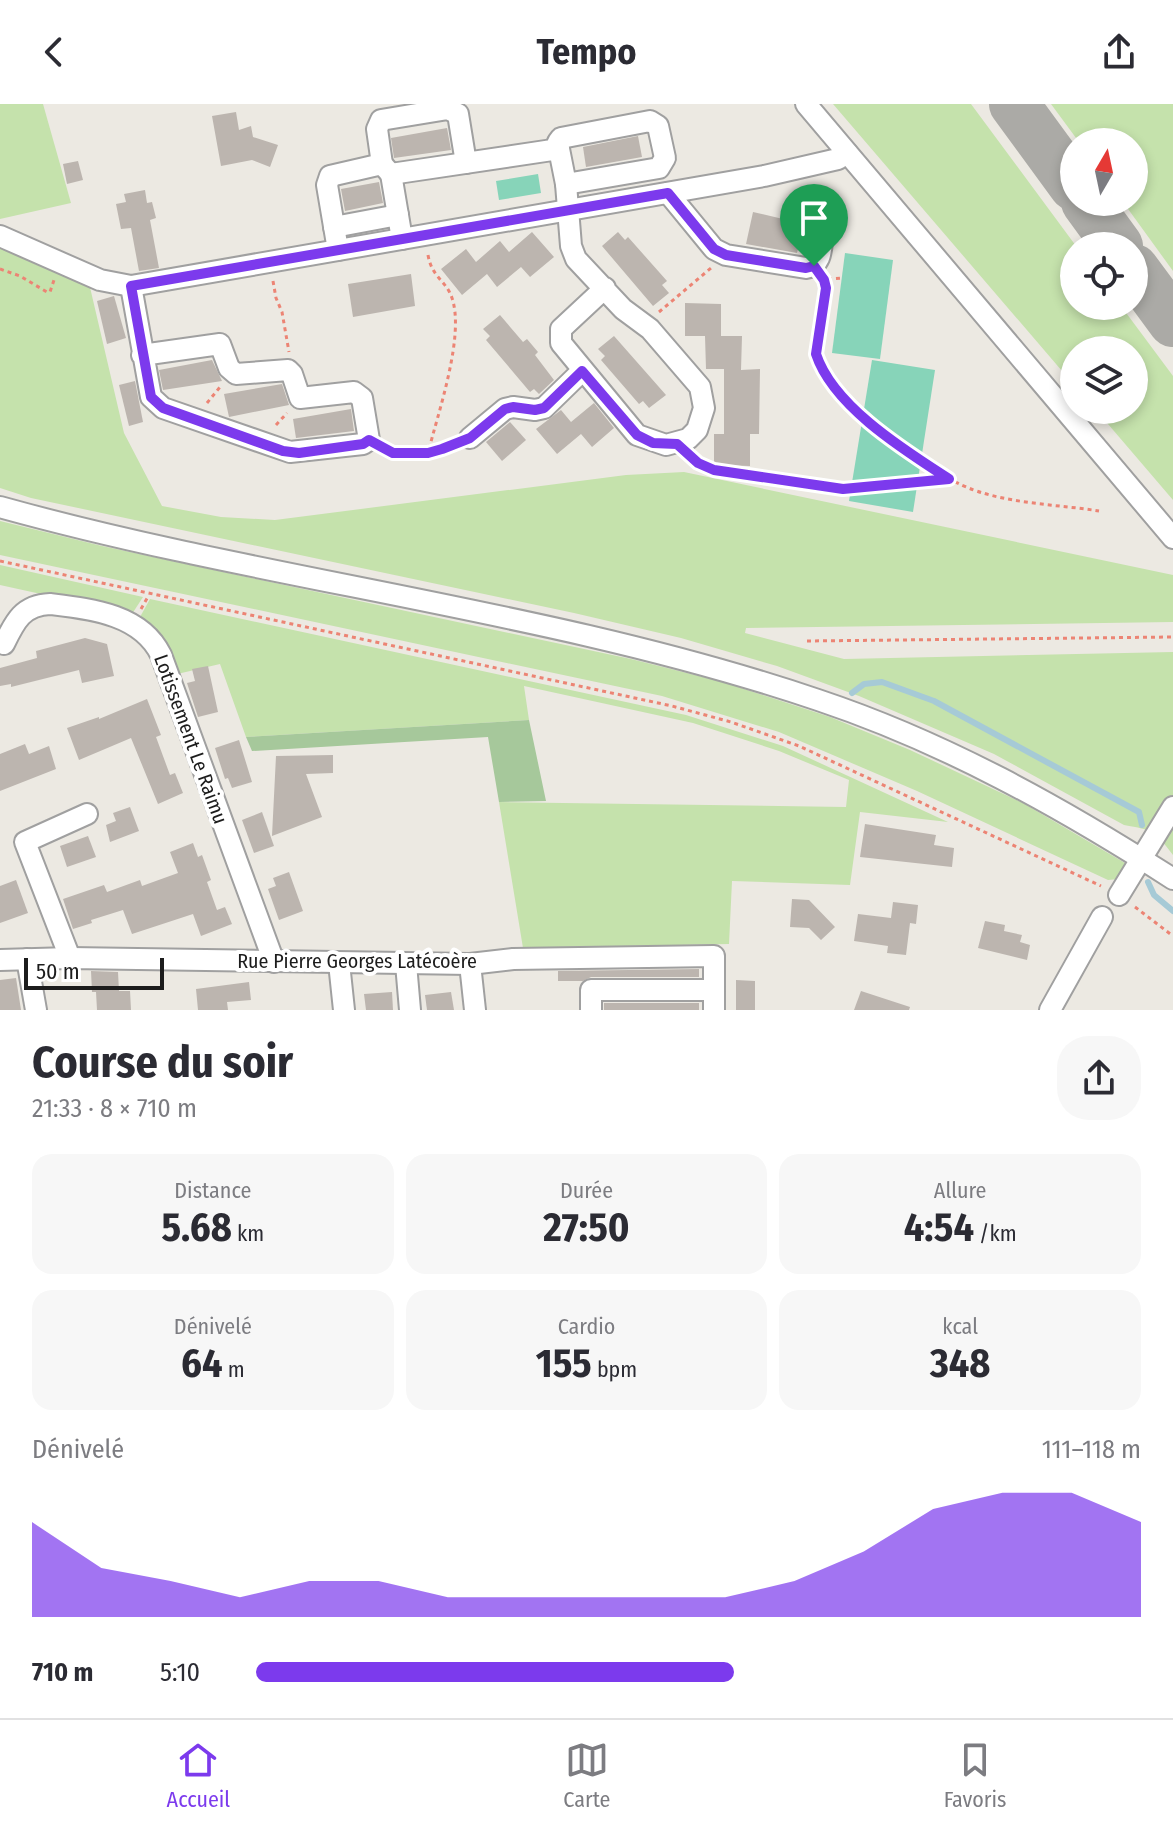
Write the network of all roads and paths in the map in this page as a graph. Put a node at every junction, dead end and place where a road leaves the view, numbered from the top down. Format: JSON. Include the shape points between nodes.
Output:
{"nodes":[{"id":1,"x":806,"y":104,"type":"edge"},
{"id":2,"x":559,"y":149,"type":"junction"},
{"id":3,"x":847,"y":153,"type":"junction"},
{"id":4,"x":466,"y":163,"type":"junction"},
{"id":5,"x":387,"y":169,"type":"junction"},
{"id":6,"x":566,"y":184,"type":"junction"},
{"id":7,"x":668,"y":193,"type":"junction"},
{"id":8,"x":567,"y":210,"type":"junction"},
{"id":9,"x":398,"y":215,"type":"junction"},
{"id":10,"x":334,"y":227,"type":"junction"},
{"id":11,"x":823,"y":232,"type":"dead end"},
{"id":12,"x":425,"y":235,"type":"junction"},
{"id":13,"x":0,"y":236,"type":"edge"},
{"id":14,"x":402,"y":239,"type":"junction"},
{"id":15,"x":338,"y":250,"type":"junction"},
{"id":16,"x":726,"y":255,"type":"junction"},
{"id":17,"x":270,"y":262,"type":"junction"},
{"id":18,"x":60,"y":264,"type":"junction"},
{"id":19,"x":0,"y":269,"type":"edge"},
{"id":20,"x":842,"y":278,"type":"dead end"},
{"id":21,"x":131,"y":286,"type":"junction"},
{"id":22,"x":605,"y":288,"type":"junction"},
{"id":23,"x":645,"y":325,"type":"junction"},
{"id":24,"x":142,"y":355,"type":"junction"},
{"id":25,"x":288,"y":370,"type":"junction"},
{"id":26,"x":232,"y":371,"type":"junction"},
{"id":27,"x":582,"y":371,"type":"junction"},
{"id":28,"x":300,"y":398,"type":"junction"},
{"id":29,"x":194,"y":419,"type":"junction"},
{"id":30,"x":470,"y":438,"type":"joint"},
{"id":31,"x":369,"y":440,"type":"junction"},
{"id":32,"x":259,"y":443,"type":"junction"},
{"id":33,"x":677,"y":444,"type":"junction"},
{"id":34,"x":428,"y":453,"type":"junction"},
{"id":35,"x":949,"y":479,"type":"junction"},
{"id":36,"x":0,"y":507,"type":"edge"},
{"id":37,"x":1099,"y":511,"type":"dead end"},
{"id":38,"x":1173,"y":538,"type":"edge"},
{"id":39,"x":0,"y":561,"type":"edge"},
{"id":40,"x":1173,"y":637,"type":"edge"},
{"id":41,"x":807,"y":641,"type":"dead end"},
{"id":42,"x":4,"y":644,"type":"dead end"},
{"id":43,"x":1173,"y":807,"type":"edge"},
{"id":44,"x":87,"y":814,"type":"dead end"},
{"id":45,"x":1143,"y":860,"type":"junction"},
{"id":46,"x":1173,"y":879,"type":"edge"},
{"id":47,"x":1119,"y":895,"type":"junction"},
{"id":48,"x":1102,"y":917,"type":"dead end"},
{"id":49,"x":1173,"y":936,"type":"edge"},
{"id":50,"x":70,"y":958,"type":"junction"},
{"id":51,"x":27,"y":959,"type":"junction"},
{"id":52,"x":0,"y":960,"type":"edge"},
{"id":53,"x":274,"y":962,"type":"junction"},
{"id":54,"x":339,"y":963,"type":"junction"},
{"id":55,"x":406,"y":964,"type":"junction"},
{"id":56,"x":470,"y":964,"type":"junction"},
{"id":57,"x":714,"y":1000,"type":"edge"},
{"id":58,"x":36,"y":1010,"type":"edge"},
{"id":59,"x":344,"y":1010,"type":"edge"},
{"id":60,"x":410,"y":1010,"type":"edge"},
{"id":61,"x":475,"y":1010,"type":"edge"},
{"id":62,"x":591,"y":1010,"type":"edge"},
{"id":63,"x":1050,"y":1010,"type":"edge"}],
"edges":[{"from":1,"to":3,"type":"street"},
{"from":2,"to":4,"type":"street"},
{"from":2,"to":6,"type":"street"},
{"from":2,"to":6,"type":"street","via":[[561,138],[650,121],[658,126],[665,158],[659,168]]},
{"from":3,"to":7,"type":"street","via":[[764,176]]},
{"from":3,"to":38,"type":"street"},
{"from":4,"to":5,"type":"street"},
{"from":4,"to":5,"type":"street","via":[[458,114],[448,109],[381,120],[377,129]]},
{"from":5,"to":9,"type":"street"},
{"from":5,"to":10,"type":"street","via":[[330,176]]},
{"from":6,"to":8,"type":"street"},
{"from":7,"to":8,"type":"street"},
{"from":7,"to":16,"type":"street","via":[[714,249]]},
{"from":8,"to":12,"type":"street"},
{"from":8,"to":22,"type":"street","via":[[573,253]]},
{"from":9,"to":10,"type":"street"},
{"from":9,"to":14,"type":"street"},
{"from":10,"to":15,"type":"street"},
{"from":11,"to":16,"type":"street","via":[[819,261],[806,268]]},
{"from":12,"to":14,"type":"street"},
{"from":12,"to":34,"type":"path","via":[[433,273],[453,299],[456,335]]},
{"from":13,"to":18,"type":"street"},
{"from":14,"to":15,"type":"street"},
{"from":15,"to":17,"type":"street"},
{"from":16,"to":23,"type":"path"},
{"from":17,"to":21,"type":"street"},
{"from":17,"to":25,"type":"path","via":[[291,360]]},
{"from":18,"to":19,"type":"path","via":[[50,292]]},
{"from":18,"to":21,"type":"street"},
{"from":20,"to":35,"type":"path","via":[[824,280],[819,361],[843,398],[907,452]]},
{"from":21,"to":24,"type":"street"},
{"from":22,"to":23,"type":"street"},
{"from":22,"to":27,"type":"street","via":[[559,334]]},
{"from":23,"to":33,"type":"street","via":[[700,387],[703,398],[697,430]]},
{"from":24,"to":26,"type":"street","via":[[220,344]]},
{"from":24,"to":29,"type":"street","via":[[155,403]]},
{"from":25,"to":26,"type":"street"},
{"from":25,"to":28,"type":"street"},
{"from":26,"to":29,"type":"path"},
{"from":27,"to":30,"type":"street","via":[[544,408],[505,409]]},
{"from":27,"to":33,"type":"street","via":[[637,435],[653,443]]},
{"from":28,"to":31,"type":"street","via":[[359,394]]},
{"from":28,"to":32,"type":"path"},
{"from":29,"to":32,"type":"street"},
{"from":30,"to":34,"type":"path"},
{"from":31,"to":32,"type":"street","via":[[299,453]]},
{"from":31,"to":34,"type":"path","via":[[393,453]]},
{"from":33,"to":35,"type":"path","via":[[714,470],[814,486],[843,489]]},
{"from":35,"to":37,"type":"path","via":[[985,494]]},
{"from":36,"to":45,"type":"street","via":[[749,677],[910,736],[1011,783]]},
{"from":39,"to":47,"type":"path","via":[[731,722],[799,746]]},
{"from":40,"to":41,"type":"path"},
{"from":42,"to":53,"type":"street","name":"Lotissement Le Raimu","via":[[21,613],[39,604],[124,619],[149,636],[161,655]]},
{"from":43,"to":45,"type":"street"},
{"from":44,"to":50,"type":"street","via":[[25,842]]},
{"from":45,"to":46,"type":"street"},
{"from":45,"to":47,"type":"street"},
{"from":47,"to":49,"type":"path"},
{"from":48,"to":63,"type":"street"},
{"from":50,"to":51,"type":"street","name":"Rue Pierre Georges Latécoère"},
{"from":50,"to":53,"type":"street","name":"Rue Pierre Georges Latécoère"},
{"from":51,"to":52,"type":"street","name":"Rue Pierre Georges Latécoère"},
{"from":51,"to":58,"type":"street"},
{"from":53,"to":54,"type":"street","name":"Rue Pierre Georges Latécoère"},
{"from":54,"to":55,"type":"street","name":"Rue Pierre Georges Latécoère"},
{"from":54,"to":59,"type":"street"},
{"from":55,"to":56,"type":"street","name":"Rue Pierre Georges Latécoère"},
{"from":55,"to":60,"type":"street"},
{"from":56,"to":57,"type":"street","name":"Rue Pierre Georges Latécoère","via":[[714,956]]},
{"from":56,"to":61,"type":"street"},
{"from":57,"to":62,"type":"street","via":[[591,990]]}]}
